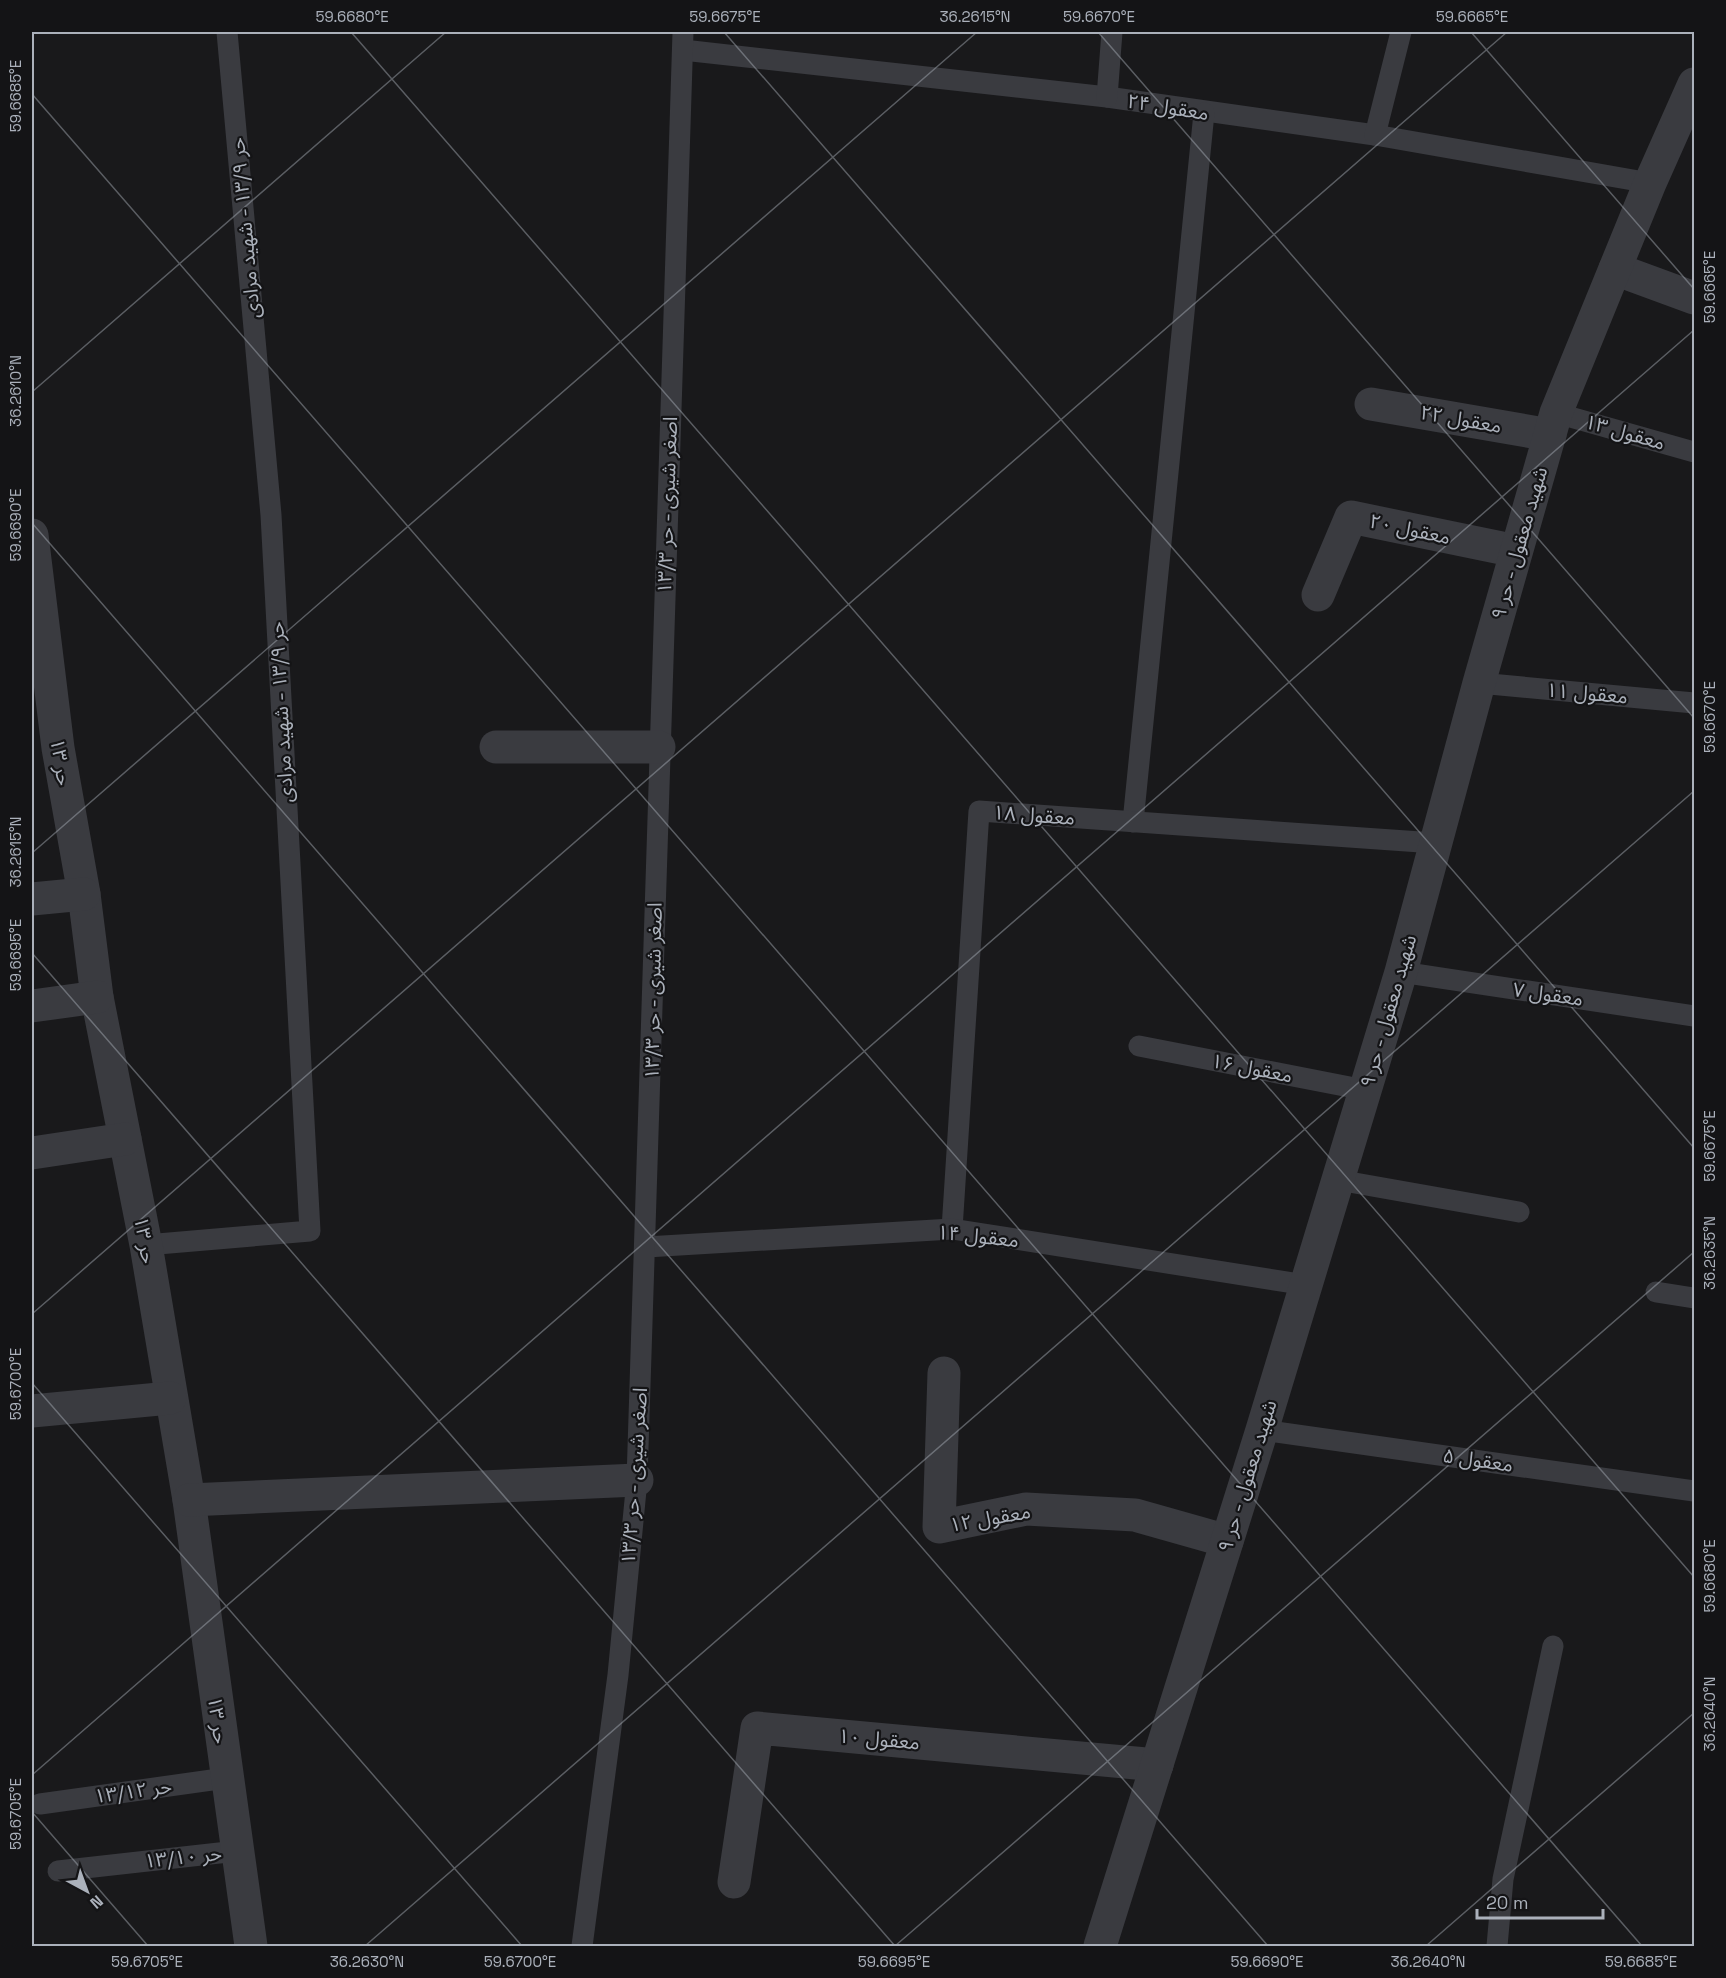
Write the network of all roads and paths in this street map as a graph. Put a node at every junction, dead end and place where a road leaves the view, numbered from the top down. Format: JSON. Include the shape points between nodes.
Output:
{"nodes":[{"id":1,"x":227,"y":32,"type":"edge"},
{"id":2,"x":1112,"y":32,"type":"edge"},
{"id":3,"x":1401,"y":32,"type":"edge"},
{"id":4,"x":683,"y":41,"type":"edge"},
{"id":5,"x":1695,"y":84,"type":"edge"},
{"id":6,"x":1107,"y":97,"type":"junction"},
{"id":7,"x":1204,"y":112,"type":"junction"},
{"id":8,"x":1375,"y":135,"type":"junction"},
{"id":9,"x":1650,"y":183,"type":"junction"},
{"id":10,"x":1615,"y":269,"type":"junction"},
{"id":11,"x":1695,"y":298,"type":"edge"},
{"id":12,"x":1371,"y":404,"type":"dead end"},
{"id":13,"x":1553,"y":424,"type":"junction"},
{"id":14,"x":1695,"y":452,"type":"edge"},
{"id":15,"x":32,"y":535,"type":"edge"},
{"id":16,"x":1516,"y":551,"type":"junction"},
{"id":17,"x":1318,"y":595,"type":"dead end"},
{"id":18,"x":1479,"y":683,"type":"junction"},
{"id":19,"x":1695,"y":703,"type":"edge"},
{"id":20,"x":496,"y":747,"type":"dead end"},
{"id":21,"x":659,"y":747,"type":"junction"},
{"id":22,"x":45,"y":749,"type":"edge"},
{"id":23,"x":1132,"y":822,"type":"junction"},
{"id":24,"x":1435,"y":843,"type":"junction"},
{"id":25,"x":84,"y":894,"type":"junction"},
{"id":26,"x":32,"y":899,"type":"edge"},
{"id":27,"x":1401,"y":972,"type":"junction"},
{"id":28,"x":97,"y":997,"type":"junction"},
{"id":29,"x":32,"y":1005,"type":"edge"},
{"id":30,"x":1695,"y":1016,"type":"edge"},
{"id":31,"x":1139,"y":1046,"type":"dead end"},
{"id":32,"x":1365,"y":1090,"type":"junction"},
{"id":33,"x":125,"y":1139,"type":"junction"},
{"id":34,"x":32,"y":1153,"type":"edge"},
{"id":35,"x":1338,"y":1180,"type":"junction"},
{"id":36,"x":1519,"y":1212,"type":"dead end"},
{"id":37,"x":952,"y":1229,"type":"junction"},
{"id":38,"x":146,"y":1245,"type":"junction"},
{"id":39,"x":646,"y":1247,"type":"junction"},
{"id":40,"x":1306,"y":1285,"type":"junction"},
{"id":41,"x":1656,"y":1292,"type":"dead end"},
{"id":42,"x":1695,"y":1298,"type":"edge"},
{"id":43,"x":944,"y":1373,"type":"dead end"},
{"id":44,"x":170,"y":1398,"type":"junction"},
{"id":45,"x":32,"y":1411,"type":"edge"},
{"id":46,"x":1262,"y":1430,"type":"junction"},
{"id":47,"x":637,"y":1480,"type":"junction"},
{"id":48,"x":1695,"y":1491,"type":"edge"},
{"id":49,"x":189,"y":1500,"type":"junction"},
{"id":50,"x":1227,"y":1541,"type":"junction"},
{"id":51,"x":1553,"y":1646,"type":"dead end"},
{"id":52,"x":1157,"y":1765,"type":"junction"},
{"id":53,"x":226,"y":1778,"type":"junction"},
{"id":54,"x":40,"y":1804,"type":"dead end"},
{"id":55,"x":237,"y":1851,"type":"junction"},
{"id":56,"x":58,"y":1871,"type":"dead end"},
{"id":57,"x":734,"y":1882,"type":"dead end"},
{"id":58,"x":251,"y":1947,"type":"edge"},
{"id":59,"x":582,"y":1947,"type":"edge"},
{"id":60,"x":1100,"y":1947,"type":"edge"},
{"id":61,"x":1497,"y":1947,"type":"edge"}],
"edges":[{"from":1,"to":38,"type":"lane","name":"حر ۱۳/۹ - شهید مرادی","via":[[271,515],[310,1231]]},
{"from":2,"to":6,"type":"lane"},
{"from":3,"to":8,"type":"lane"},
{"from":4,"to":6,"type":"lane","name":"معقول ۲۴"},
{"from":4,"to":21,"type":"lane","name":"اصغر شیری - حر ۱۳/۳"},
{"from":5,"to":9,"type":"street","name":"شهید معقول - حر ۹"},
{"from":6,"to":7,"type":"lane","name":"معقول ۲۴"},
{"from":7,"to":8,"type":"lane","name":"معقول ۲۴"},
{"from":7,"to":23,"type":"lane"},
{"from":8,"to":9,"type":"lane","name":"معقول ۲۴"},
{"from":9,"to":10,"type":"street","name":"شهید معقول - حر ۹"},
{"from":10,"to":11,"type":"street"},
{"from":10,"to":13,"type":"street","name":"شهید معقول - حر ۹"},
{"from":12,"to":13,"type":"street","name":"معقول ۲۲"},
{"from":13,"to":14,"type":"lane","name":"معقول ۱۳"},
{"from":13,"to":16,"type":"street","name":"شهید معقول - حر ۹"},
{"from":15,"to":22,"type":"street","name":"حر ۱۳"},
{"from":16,"to":17,"type":"street","name":"معقول ۲۰","via":[[1351,517]]},
{"from":16,"to":18,"type":"street","name":"شهید معقول - حر ۹"},
{"from":18,"to":19,"type":"lane","name":"معقول ۱۱"},
{"from":18,"to":24,"type":"street","name":"شهید معقول - حر ۹"},
{"from":20,"to":21,"type":"street"},
{"from":21,"to":39,"type":"lane","name":"اصغر شیری - حر ۱۳/۳"},
{"from":22,"to":25,"type":"street","name":"حر ۱۳"},
{"from":23,"to":24,"type":"lane","name":"معقول ۱۸"},
{"from":23,"to":37,"type":"lane","name":"معقول ۱۸","via":[[979,811]]},
{"from":24,"to":27,"type":"street","name":"شهید معقول - حر ۹"},
{"from":25,"to":26,"type":"street"},
{"from":25,"to":28,"type":"street","name":"حر ۱۳"},
{"from":27,"to":30,"type":"lane","name":"معقول ۷"},
{"from":27,"to":32,"type":"street","name":"شهید معقول - حر ۹"},
{"from":28,"to":29,"type":"street"},
{"from":28,"to":33,"type":"street","name":"حر ۱۳"},
{"from":31,"to":32,"type":"lane","name":"معقول ۱۶"},
{"from":32,"to":35,"type":"street","name":"شهید معقول - حر ۹"},
{"from":33,"to":34,"type":"street"},
{"from":33,"to":38,"type":"street","name":"حر ۱۳"},
{"from":35,"to":36,"type":"lane"},
{"from":35,"to":40,"type":"street","name":"شهید معقول - حر ۹"},
{"from":37,"to":39,"type":"lane","name":"معقول ۱۴"},
{"from":37,"to":40,"type":"lane","name":"معقول ۱۴"},
{"from":38,"to":44,"type":"street","name":"حر ۱۳"},
{"from":39,"to":47,"type":"lane","name":"اصغر شیری - حر ۱۳/۳"},
{"from":40,"to":46,"type":"street","name":"شهید معقول - حر ۹"},
{"from":41,"to":42,"type":"lane"},
{"from":43,"to":50,"type":"street","name":"معقول ۱۲","via":[[939,1527],[1026,1509],[1135,1515]]},
{"from":44,"to":45,"type":"street"},
{"from":44,"to":49,"type":"street","name":"حر ۱۳"},
{"from":46,"to":48,"type":"lane","name":"معقول ۵"},
{"from":46,"to":50,"type":"street","name":"شهید معقول - حر ۹"},
{"from":47,"to":49,"type":"street"},
{"from":47,"to":59,"type":"lane","name":"اصغر شیری - حر ۱۳/۳","via":[[618,1675]]},
{"from":49,"to":53,"type":"street","name":"حر ۱۳"},
{"from":50,"to":52,"type":"street","name":"شهید معقول - حر ۹"},
{"from":51,"to":61,"type":"lane","via":[[1503,1879]]},
{"from":52,"to":57,"type":"street","name":"معقول ۱۰","via":[[757,1728]]},
{"from":52,"to":60,"type":"street","name":"شهید معقول - حر ۹"},
{"from":53,"to":54,"type":"lane","name":"حر ۱۳/۱۲"},
{"from":53,"to":55,"type":"street","name":"حر ۱۳"},
{"from":55,"to":56,"type":"lane","name":"حر ۱۳/۱۰"},
{"from":55,"to":58,"type":"street","name":"حر ۱۳"}]}
